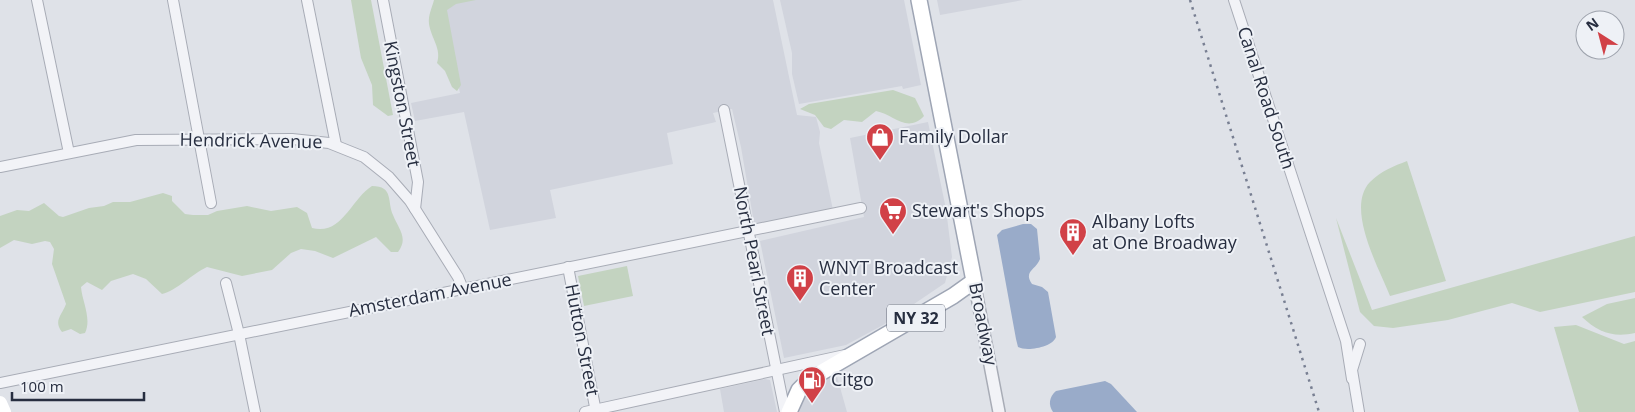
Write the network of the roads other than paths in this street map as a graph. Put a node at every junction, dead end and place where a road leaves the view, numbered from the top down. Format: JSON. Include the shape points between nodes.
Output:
{"nodes":[{"id":1,"x":37,"y":0,"type":"edge"},
{"id":2,"x":173,"y":0,"type":"edge"},
{"id":3,"x":307,"y":0,"type":"edge"},
{"id":4,"x":383,"y":0,"type":"edge"},
{"id":5,"x":919,"y":0,"type":"edge"},
{"id":6,"x":1234,"y":0,"type":"edge"},
{"id":7,"x":724,"y":110,"type":"dead end"},
{"id":8,"x":200,"y":139,"type":"junction"},
{"id":9,"x":336,"y":145,"type":"junction"},
{"id":10,"x":69,"y":153,"type":"junction"},
{"id":11,"x":0,"y":167,"type":"edge"},
{"id":12,"x":211,"y":203,"type":"dead end"},
{"id":13,"x":861,"y":208,"type":"dead end"},
{"id":14,"x":415,"y":209,"type":"junction"},
{"id":15,"x":748,"y":232,"type":"junction"},
{"id":16,"x":568,"y":268,"type":"junction"},
{"id":17,"x":974,"y":281,"type":"junction"},
{"id":18,"x":226,"y":283,"type":"dead end"},
{"id":19,"x":463,"y":289,"type":"junction"},
{"id":20,"x":239,"y":334,"type":"junction"},
{"id":21,"x":1360,"y":344,"type":"dead end"},
{"id":22,"x":855,"y":352,"type":"junction"},
{"id":23,"x":776,"y":370,"type":"junction"},
{"id":24,"x":1352,"y":379,"type":"junction"},
{"id":25,"x":0,"y":383,"type":"edge"},
{"id":26,"x":0,"y":403,"type":"edge"},
{"id":27,"x":592,"y":411,"type":"edge"},
{"id":28,"x":4,"y":412,"type":"edge"},
{"id":29,"x":255,"y":412,"type":"edge"},
{"id":30,"x":785,"y":412,"type":"edge"},
{"id":31,"x":789,"y":412,"type":"edge"},
{"id":32,"x":999,"y":412,"type":"edge"},
{"id":33,"x":1359,"y":412,"type":"edge"}],
"edges":[{"from":1,"to":10,"type":"street"},
{"from":2,"to":8,"type":"street"},
{"from":3,"to":9,"type":"street"},
{"from":4,"to":14,"type":"street","name":"Kingston Street","via":[[417,175]]},
{"from":5,"to":17,"type":"main road","name":"Broadway"},
{"from":6,"to":24,"type":"street","name":"Canal Road South","via":[[1346,341]]},
{"from":7,"to":15,"type":"street","name":"North Pearl Street"},
{"from":8,"to":9,"type":"street","name":"Hendrick Avenue","via":[[292,139]]},
{"from":8,"to":10,"type":"street","name":"Hendrick Avenue","via":[[136,140]]},
{"from":8,"to":12,"type":"street"},
{"from":9,"to":14,"type":"street","name":"Hendrick Avenue","via":[[364,157],[382,171]]},
{"from":10,"to":11,"type":"street","name":"Hendrick Avenue"},
{"from":13,"to":15,"type":"street","name":"Amsterdam Avenue"},
{"from":14,"to":19,"type":"street","name":"Hendrick Avenue"},
{"from":15,"to":16,"type":"street","name":"Amsterdam Avenue"},
{"from":15,"to":23,"type":"street","name":"North Pearl Street"},
{"from":16,"to":19,"type":"street","name":"Amsterdam Avenue"},
{"from":16,"to":27,"type":"street","name":"Hutton Street"},
{"from":17,"to":22,"type":"main road","number":"NY 32"},
{"from":17,"to":32,"type":"street","name":"Broadway"},
{"from":18,"to":20,"type":"street"},
{"from":19,"to":20,"type":"street","name":"Amsterdam Avenue"},
{"from":20,"to":25,"type":"street","name":"Amsterdam Avenue"},
{"from":20,"to":29,"type":"street"},
{"from":21,"to":24,"type":"street","via":[[1352,362]]},
{"from":22,"to":23,"type":"street"},
{"from":22,"to":31,"type":"main road","number":"NY 32","via":[[807,381],[794,398]]},
{"from":23,"to":27,"type":"street"},
{"from":23,"to":30,"type":"street","name":"North Pearl Street"},
{"from":24,"to":33,"type":"street","name":"Canal Road South"},
{"from":26,"to":28,"type":"main road"}]}
